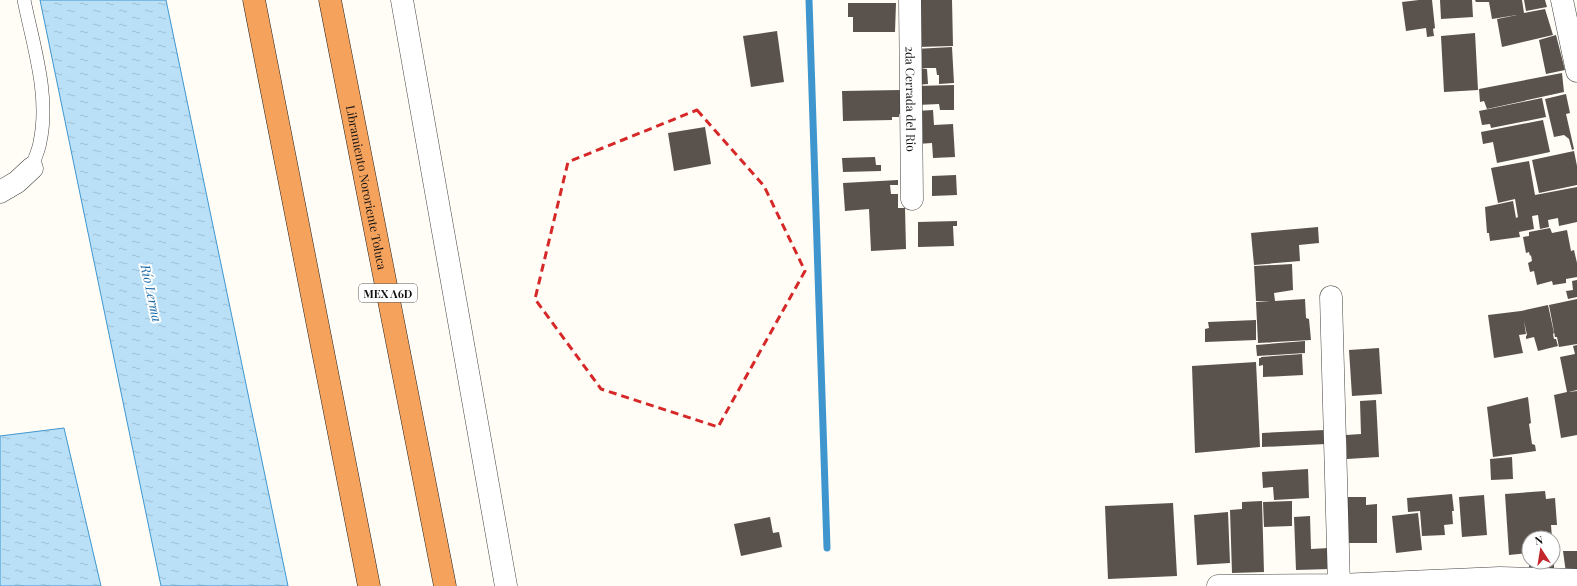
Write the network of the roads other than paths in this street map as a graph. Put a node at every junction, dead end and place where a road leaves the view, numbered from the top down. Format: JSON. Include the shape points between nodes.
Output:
{"nodes":[{"id":1,"x":24,"y":0,"type":"edge"},
{"id":2,"x":254,"y":0,"type":"edge"},
{"id":3,"x":330,"y":0,"type":"edge"},
{"id":4,"x":402,"y":0,"type":"edge"},
{"id":5,"x":910,"y":0,"type":"edge"},
{"id":6,"x":1568,"y":10,"type":"edge"},
{"id":7,"x":1577,"y":71,"type":"edge"},
{"id":8,"x":32,"y":168,"type":"joint"},
{"id":9,"x":0,"y":192,"type":"edge"},
{"id":10,"x":912,"y":199,"type":"dead end"},
{"id":11,"x":1331,"y":297,"type":"dead end"},
{"id":12,"x":1577,"y":580,"type":"edge"},
{"id":13,"x":1501,"y":582,"type":"edge"},
{"id":14,"x":1339,"y":585,"type":"junction"},
{"id":15,"x":369,"y":586,"type":"edge"},
{"id":16,"x":445,"y":586,"type":"edge"},
{"id":17,"x":506,"y":586,"type":"edge"},
{"id":18,"x":1218,"y":586,"type":"edge"}],
"edges":[{"from":1,"to":8,"type":"lane","via":[[41,81],[43,116],[40,142]]},
{"from":2,"to":15,"type":"highway"},
{"from":3,"to":16,"type":"highway","name":"Libramiento Nororiente Toluca","number":"MEX A6D"},
{"from":4,"to":17,"type":"street"},
{"from":5,"to":10,"type":"street","name":"2da Cerrada del Rio"},
{"from":6,"to":7,"type":"street"},
{"from":8,"to":9,"type":"street","via":[[17,182]]},
{"from":11,"to":14,"type":"street"},
{"from":12,"to":13,"type":"street"},
{"from":13,"to":14,"type":"street"},
{"from":14,"to":18,"type":"street"}]}
